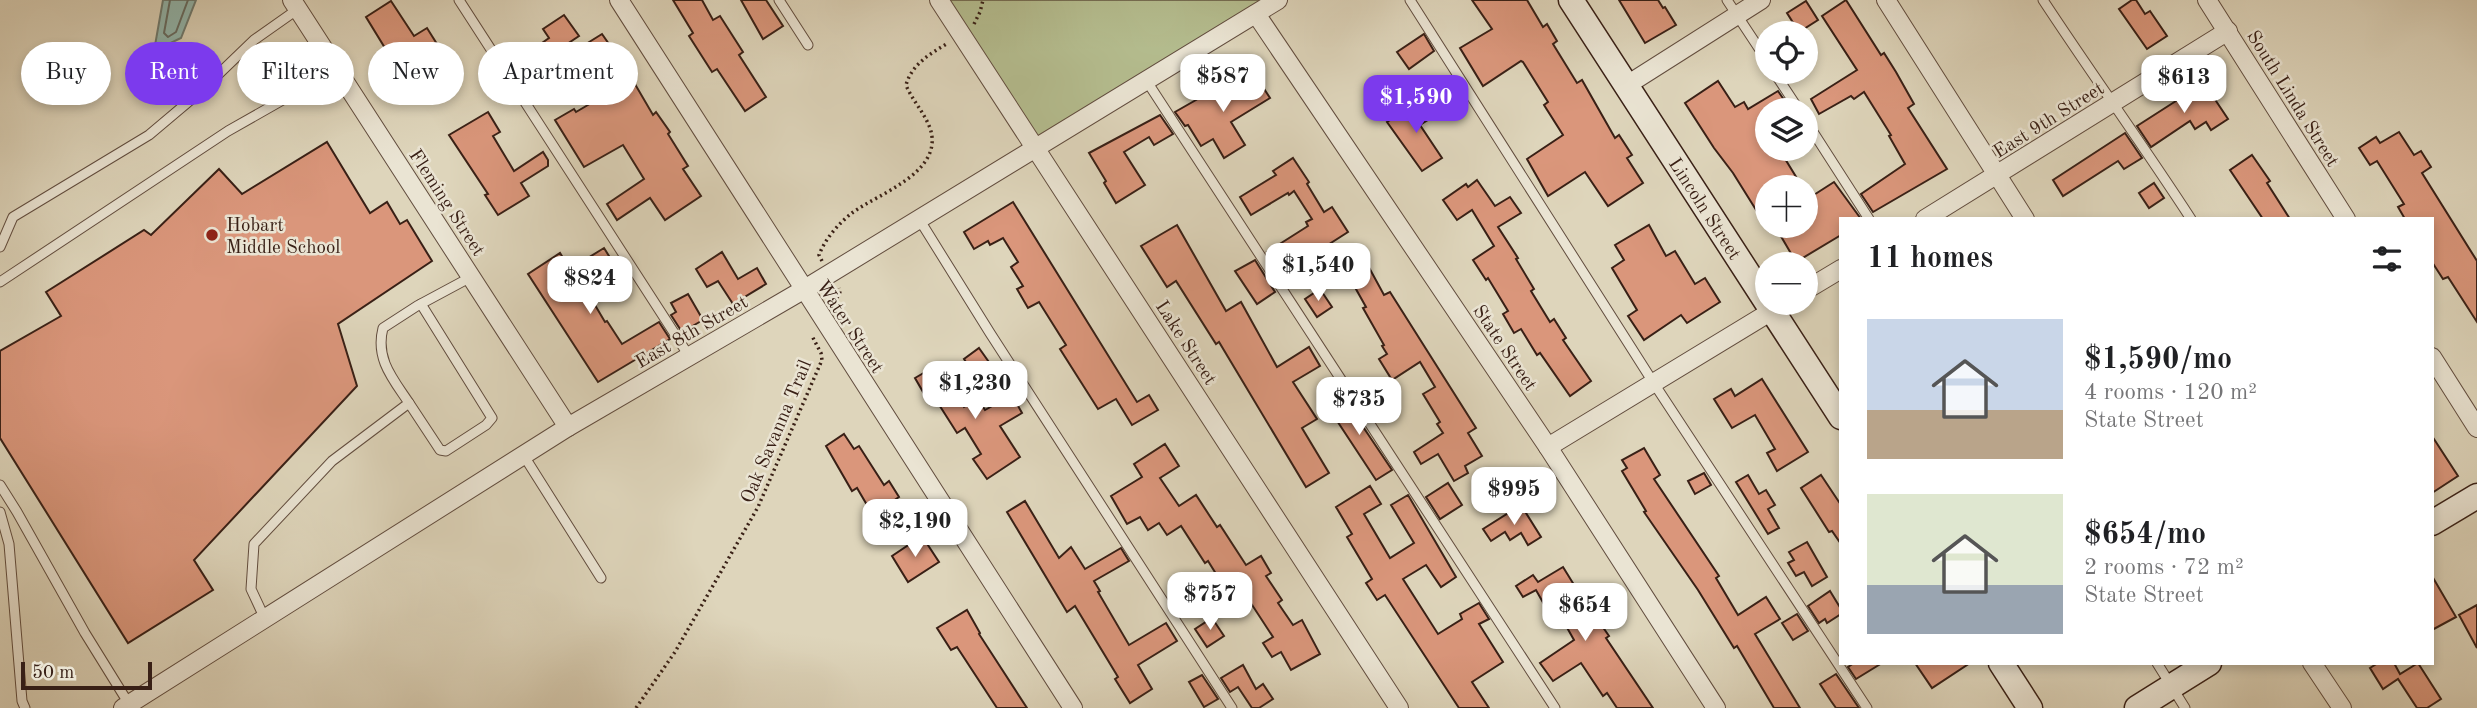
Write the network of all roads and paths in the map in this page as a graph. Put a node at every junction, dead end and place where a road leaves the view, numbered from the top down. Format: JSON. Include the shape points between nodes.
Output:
{"nodes":[{"id":1,"x":459,"y":0,"type":"edge"},
{"id":2,"x":619,"y":0,"type":"edge"},
{"id":3,"x":779,"y":0,"type":"edge"},
{"id":4,"x":939,"y":0,"type":"edge"},
{"id":5,"x":983,"y":0,"type":"edge"},
{"id":6,"x":1278,"y":0,"type":"edge"},
{"id":7,"x":1410,"y":0,"type":"edge"},
{"id":8,"x":1571,"y":0,"type":"edge"},
{"id":9,"x":1760,"y":0,"type":"edge"},
{"id":10,"x":1886,"y":0,"type":"edge"},
{"id":11,"x":2043,"y":0,"type":"edge"},
{"id":12,"x":2207,"y":0,"type":"edge"},
{"id":13,"x":295,"y":4,"type":"edge"},
{"id":14,"x":1732,"y":7,"type":"edge"},
{"id":15,"x":1256,"y":14,"type":"junction"},
{"id":16,"x":2228,"y":32,"type":"junction"},
{"id":17,"x":961,"y":34,"type":"junction"},
{"id":18,"x":320,"y":42,"type":"edge"},
{"id":19,"x":1755,"y":42,"type":"edge"},
{"id":20,"x":808,"y":45,"type":"dead end"},
{"id":21,"x":1146,"y":80,"type":"junction"},
{"id":22,"x":1627,"y":85,"type":"junction"},
{"id":23,"x":354,"y":95,"type":"edge"},
{"id":24,"x":2112,"y":104,"type":"junction"},
{"id":25,"x":274,"y":105,"type":"edge"},
{"id":26,"x":1818,"y":140,"type":"edge"},
{"id":27,"x":1035,"y":147,"type":"junction"},
{"id":28,"x":1997,"y":176,"type":"junction"},
{"id":29,"x":1868,"y":217,"type":"edge"},
{"id":30,"x":1928,"y":217,"type":"edge"},
{"id":31,"x":2024,"y":217,"type":"edge"},
{"id":32,"x":2189,"y":217,"type":"edge"},
{"id":33,"x":2345,"y":217,"type":"edge"},
{"id":34,"x":919,"y":219,"type":"junction"},
{"id":35,"x":0,"y":247,"type":"edge"},
{"id":36,"x":1839,"y":270,"type":"edge"},
{"id":37,"x":1755,"y":272,"type":"edge"},
{"id":38,"x":830,"y":273,"type":"junction"},
{"id":39,"x":471,"y":277,"type":"junction"},
{"id":40,"x":0,"y":282,"type":"edge"},
{"id":41,"x":1818,"y":283,"type":"edge"},
{"id":42,"x":803,"y":290,"type":"junction"},
{"id":43,"x":421,"y":304,"type":"junction"},
{"id":44,"x":817,"y":312,"type":"junction"},
{"id":45,"x":1766,"y":315,"type":"edge"},
{"id":46,"x":1784,"y":315,"type":"edge"},
{"id":47,"x":689,"y":356,"type":"junction"},
{"id":48,"x":2434,"y":360,"type":"edge"},
{"id":49,"x":1653,"y":382,"type":"junction"},
{"id":50,"x":409,"y":403,"type":"junction"},
{"id":51,"x":1839,"y":412,"type":"edge"},
{"id":52,"x":568,"y":427,"type":"junction"},
{"id":53,"x":2477,"y":428,"type":"edge"},
{"id":54,"x":1548,"y":447,"type":"junction"},
{"id":55,"x":524,"y":456,"type":"junction"},
{"id":56,"x":0,"y":485,"type":"edge"},
{"id":57,"x":2477,"y":496,"type":"edge"},
{"id":58,"x":0,"y":512,"type":"edge"},
{"id":59,"x":2434,"y":522,"type":"edge"},
{"id":60,"x":601,"y":578,"type":"dead end"},
{"id":61,"x":265,"y":618,"type":"junction"},
{"id":62,"x":1839,"y":665,"type":"edge"},
{"id":63,"x":1839,"y":665,"type":"edge"},
{"id":64,"x":2002,"y":665,"type":"edge"},
{"id":65,"x":2158,"y":665,"type":"edge"},
{"id":66,"x":2206,"y":665,"type":"edge"},
{"id":67,"x":2313,"y":665,"type":"edge"},
{"id":68,"x":2172,"y":686,"type":"junction"},
{"id":69,"x":128,"y":707,"type":"edge"},
{"id":70,"x":25,"y":708,"type":"edge"},
{"id":71,"x":636,"y":708,"type":"edge"},
{"id":72,"x":1073,"y":708,"type":"edge"},
{"id":73,"x":1232,"y":708,"type":"edge"},
{"id":74,"x":1399,"y":708,"type":"edge"},
{"id":75,"x":1555,"y":708,"type":"edge"},
{"id":76,"x":1716,"y":708,"type":"edge"},
{"id":77,"x":1867,"y":708,"type":"edge"},
{"id":78,"x":2030,"y":708,"type":"edge"},
{"id":79,"x":2137,"y":708,"type":"edge"},
{"id":80,"x":2185,"y":708,"type":"edge"},
{"id":81,"x":2342,"y":708,"type":"edge"}],
"edges":[{"from":1,"to":47,"type":"lane"},
{"from":2,"to":42,"type":"street","name":"Water Street"},
{"from":3,"to":20,"type":"lane"},
{"from":4,"to":17,"type":"street","name":"Lake Street"},
{"from":5,"to":17,"type":"path","via":[[976,22]]},
{"from":6,"to":15,"type":"street","name":"East 8th Street"},
{"from":7,"to":49,"type":"lane"},
{"from":8,"to":22,"type":"main road","name":"Lincoln Street"},
{"from":9,"to":14,"type":"street"},
{"from":10,"to":28,"type":"street"},
{"from":11,"to":24,"type":"lane"},
{"from":12,"to":16,"type":"street","name":"South Linda Street"},
{"from":13,"to":18,"type":"street","name":"Fleming Street"},
{"from":13,"to":35,"type":"lane","via":[[149,135],[13,217]]},
{"from":14,"to":19,"type":"lane"},
{"from":14,"to":22,"type":"street"},
{"from":15,"to":21,"type":"street","name":"East 8th Street"},
{"from":15,"to":54,"type":"street","name":"State Street"},
{"from":16,"to":24,"type":"street","name":"East 9th Street"},
{"from":16,"to":33,"type":"street","name":"South Linda Street"},
{"from":17,"to":27,"type":"street","name":"Lake Street"},
{"from":17,"to":38,"type":"path","via":[[925,58],[910,72],[906,85],[930,128],[927,159],[917,172],[851,213],[824,243],[819,254]]},
{"from":21,"to":27,"type":"street","name":"East 8th Street"},
{"from":21,"to":75,"type":"lane"},
{"from":22,"to":37,"type":"main road","name":"Lincoln Street"},
{"from":23,"to":39,"type":"street","name":"Fleming Street"},
{"from":24,"to":28,"type":"street","name":"East 9th Street"},
{"from":24,"to":32,"type":"lane"},
{"from":25,"to":40,"type":"lane"},
{"from":26,"to":29,"type":"lane"},
{"from":27,"to":34,"type":"street","name":"East 8th Street"},
{"from":27,"to":74,"type":"street","name":"Lake Street"},
{"from":28,"to":30,"type":"street","name":"East 9th Street"},
{"from":28,"to":31,"type":"street"},
{"from":34,"to":38,"type":"street","name":"East 8th Street"},
{"from":34,"to":73,"type":"lane"},
{"from":36,"to":41,"type":"street"},
{"from":38,"to":42,"type":"street","name":"East 8th Street"},
{"from":38,"to":44,"type":"path","via":[[840,294]]},
{"from":39,"to":43,"type":"lane"},
{"from":39,"to":52,"type":"street","name":"Fleming Street"},
{"from":42,"to":44,"type":"street","name":"Water Street"},
{"from":42,"to":47,"type":"street","name":"East 8th Street"},
{"from":43,"to":50,"type":"lane","via":[[383,328],[379,344],[385,366]]},
{"from":43,"to":50,"type":"lane","via":[[492,418],[446,451],[440,450]]},
{"from":44,"to":71,"type":"path","name":"Oak Savanna Trail","via":[[805,324],[822,360],[758,507],[675,652]]},
{"from":44,"to":72,"type":"street","name":"Water Street"},
{"from":45,"to":49,"type":"street"},
{"from":46,"to":51,"type":"main road","name":"Lincoln Street"},
{"from":47,"to":52,"type":"street","name":"East 8th Street"},
{"from":48,"to":53,"type":"street"},
{"from":49,"to":54,"type":"street"},
{"from":49,"to":62,"type":"lane"},
{"from":50,"to":61,"type":"lane","via":[[332,461],[254,544],[251,589]]},
{"from":52,"to":55,"type":"street","name":"East 8th Street"},
{"from":54,"to":76,"type":"street","name":"State Street"},
{"from":55,"to":60,"type":"lane"},
{"from":55,"to":61,"type":"street","name":"East 8th Street"},
{"from":56,"to":69,"type":"lane"},
{"from":57,"to":59,"type":"main road"},
{"from":58,"to":70,"type":"lane","via":[[9,544]]},
{"from":61,"to":69,"type":"street","name":"East 8th Street"},
{"from":63,"to":77,"type":"lane"},
{"from":64,"to":78,"type":"main road"},
{"from":65,"to":68,"type":"lane"},
{"from":66,"to":68,"type":"main road"},
{"from":67,"to":81,"type":"street"},
{"from":68,"to":79,"type":"main road"},
{"from":68,"to":80,"type":"lane"}]}
